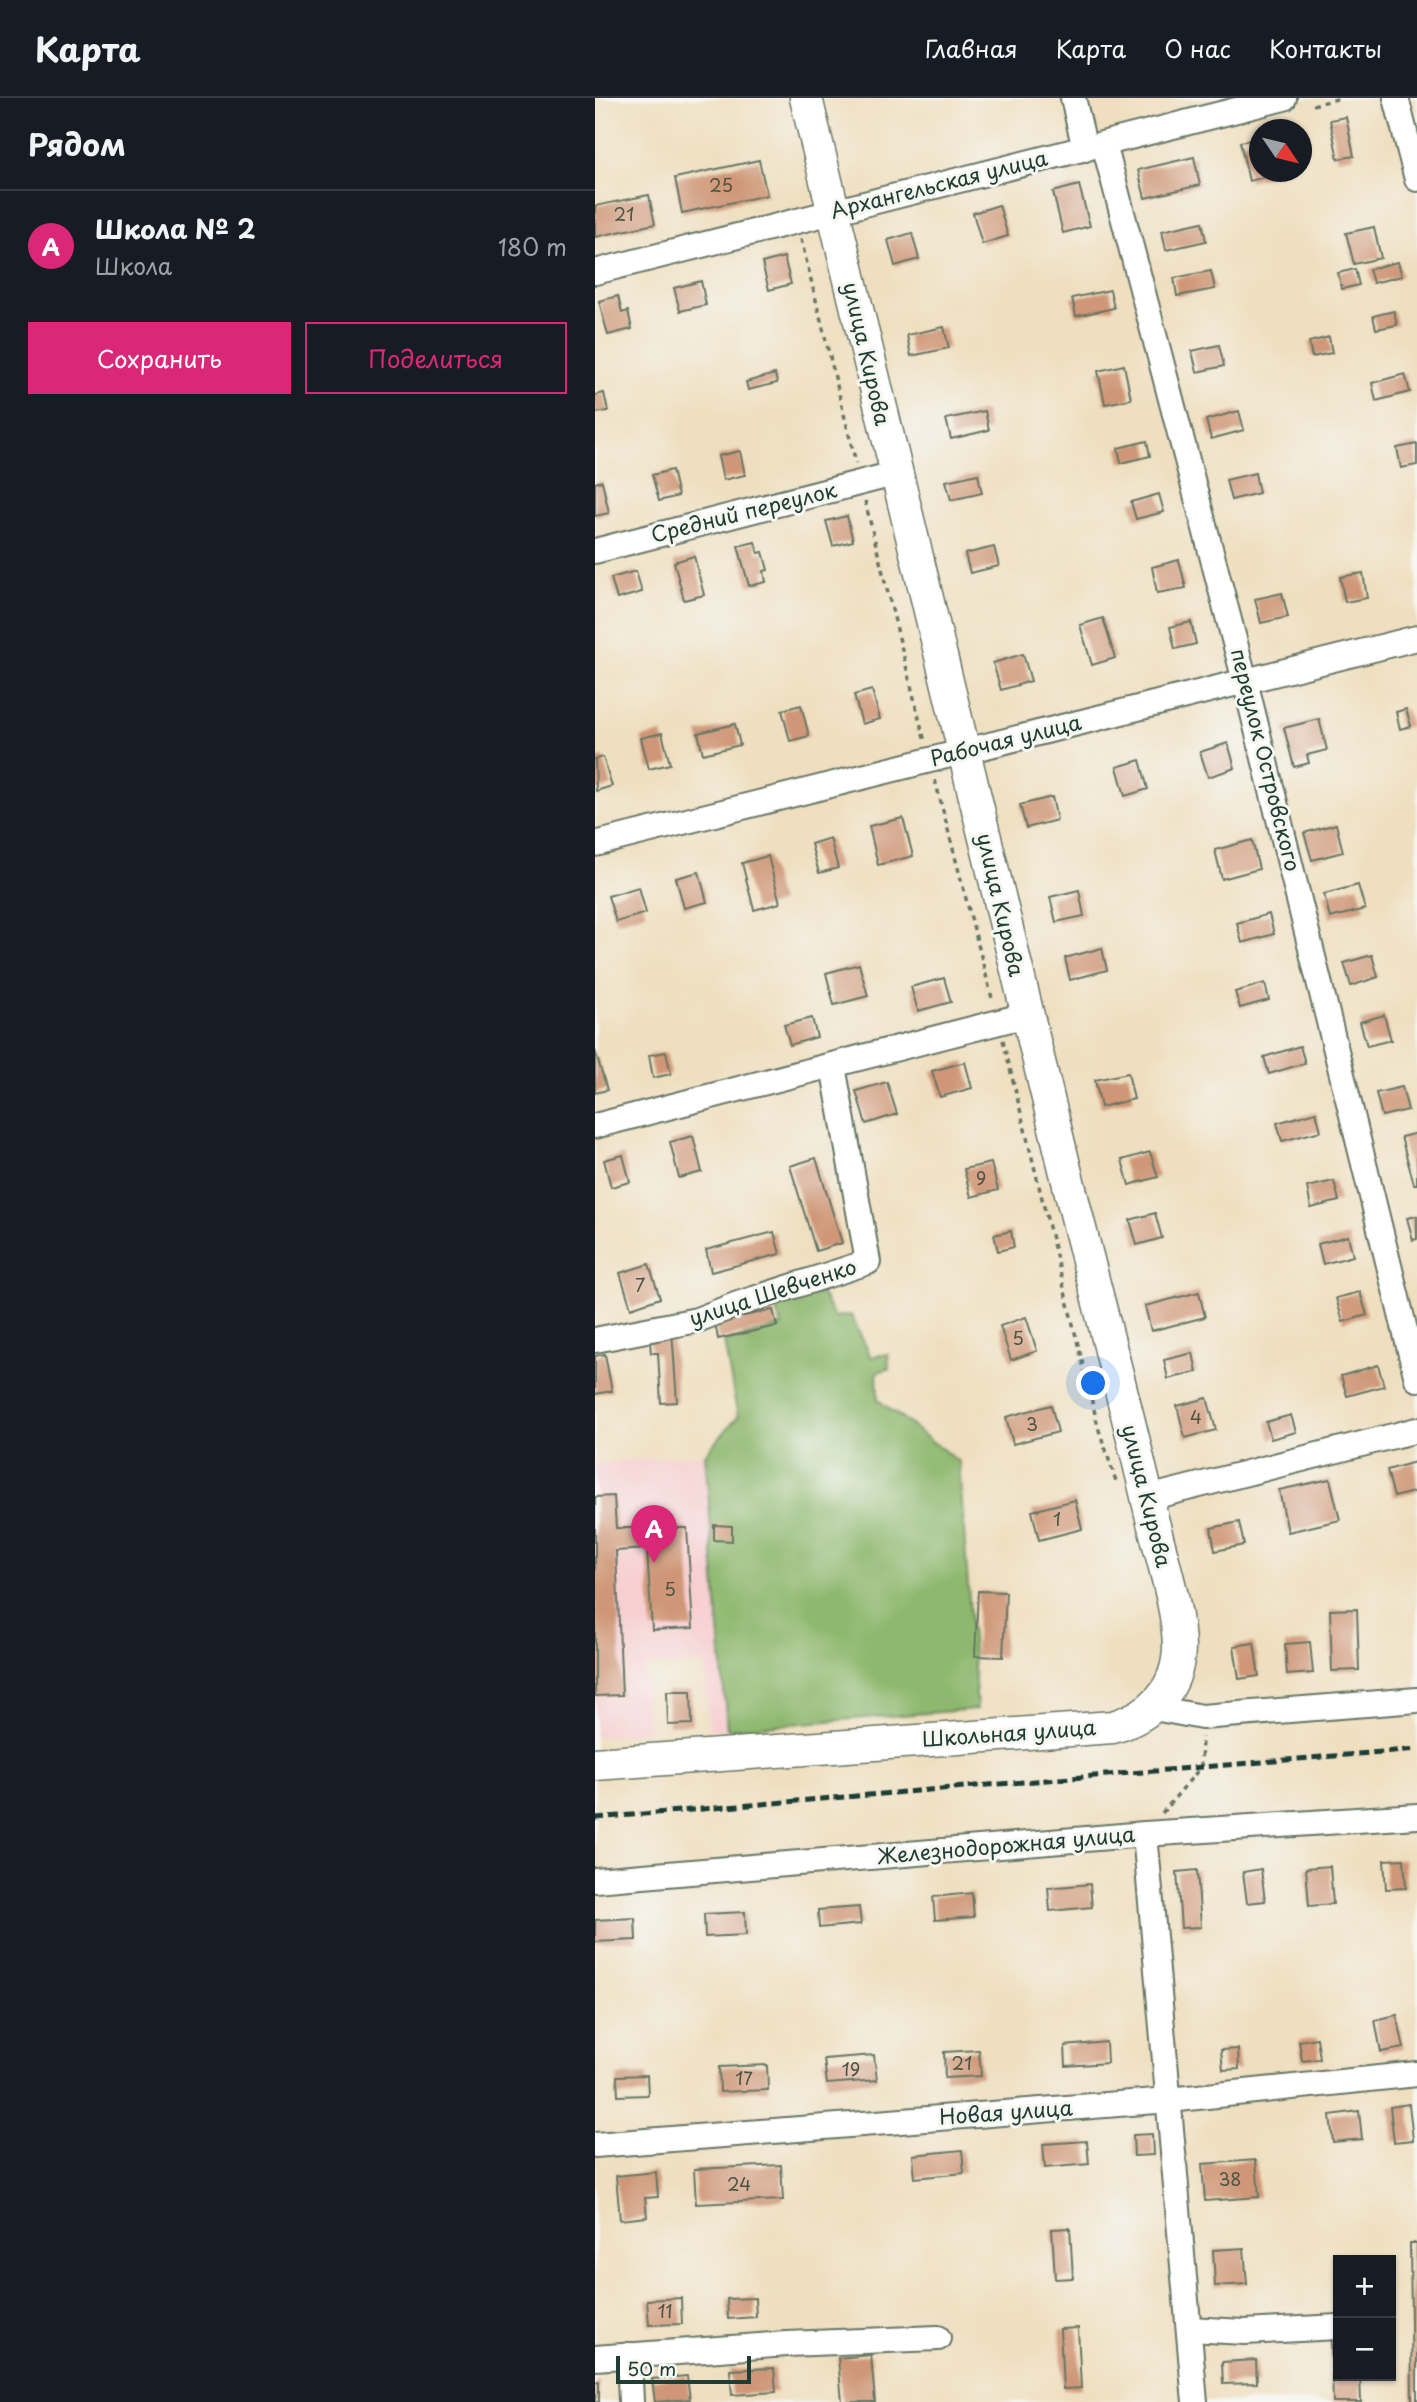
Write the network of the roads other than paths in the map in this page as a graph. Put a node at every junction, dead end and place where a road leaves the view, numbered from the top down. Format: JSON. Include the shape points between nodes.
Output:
{"nodes":[{"id":1,"x":806,"y":98,"type":"edge"},
{"id":2,"x":1073,"y":98,"type":"edge"},
{"id":3,"x":1284,"y":98,"type":"edge"},
{"id":4,"x":1396,"y":98,"type":"edge"},
{"id":5,"x":1095,"y":147,"type":"junction"},
{"id":6,"x":1417,"y":179,"type":"edge"},
{"id":7,"x":832,"y":210,"type":"junction"},
{"id":8,"x":595,"y":272,"type":"edge"},
{"id":9,"x":894,"y":474,"type":"junction"},
{"id":10,"x":595,"y":551,"type":"edge"},
{"id":11,"x":1417,"y":638,"type":"edge"},
{"id":12,"x":1245,"y":681,"type":"junction"},
{"id":13,"x":963,"y":752,"type":"junction"},
{"id":14,"x":595,"y":844,"type":"edge"},
{"id":15,"x":1012,"y":1019,"type":"junction"},
{"id":16,"x":833,"y":1066,"type":"junction"},
{"id":17,"x":595,"y":1126,"type":"edge"},
{"id":18,"x":595,"y":1340,"type":"edge"},
{"id":19,"x":1417,"y":1379,"type":"edge"},
{"id":20,"x":1417,"y":1430,"type":"edge"},
{"id":21,"x":1134,"y":1496,"type":"junction"},
{"id":22,"x":1417,"y":1700,"type":"edge"},
{"id":23,"x":1154,"y":1708,"type":"junction"},
{"id":24,"x":595,"y":1764,"type":"edge"},
{"id":25,"x":1417,"y":1816,"type":"edge"},
{"id":26,"x":1145,"y":1835,"type":"junction"},
{"id":27,"x":595,"y":1880,"type":"edge"},
{"id":28,"x":1417,"y":2074,"type":"edge"},
{"id":29,"x":1169,"y":2100,"type":"junction"},
{"id":30,"x":595,"y":2145,"type":"edge"},
{"id":31,"x":1333,"y":2327,"type":"edge"},
{"id":32,"x":1189,"y":2329,"type":"junction"},
{"id":33,"x":938,"y":2338,"type":"dead end"},
{"id":34,"x":629,"y":2355,"type":"junction"},
{"id":35,"x":595,"y":2358,"type":"edge"},
{"id":36,"x":631,"y":2402,"type":"edge"},
{"id":37,"x":1195,"y":2402,"type":"edge"}],
"edges":[{"from":1,"to":7,"type":"main road","name":"улица Кирова"},
{"from":2,"to":5,"type":"street","name":"переулок Островского"},
{"from":3,"to":5,"type":"street","name":"Архангельская улица"},
{"from":4,"to":6,"type":"street"},
{"from":5,"to":7,"type":"street","name":"Архангельская улица"},
{"from":5,"to":12,"type":"street","name":"переулок Островского"},
{"from":7,"to":8,"type":"street","name":"Архангельская улица"},
{"from":7,"to":9,"type":"main road","name":"улица Кирова"},
{"from":9,"to":10,"type":"street","name":"Средний переулок"},
{"from":9,"to":13,"type":"main road","name":"улица Кирова"},
{"from":11,"to":12,"type":"street","name":"Рабочая улица"},
{"from":12,"to":13,"type":"street","name":"Рабочая улица"},
{"from":12,"to":19,"type":"street","name":"переулок Островского"},
{"from":13,"to":14,"type":"street","name":"Рабочая улица"},
{"from":13,"to":15,"type":"main road","name":"улица Кирова"},
{"from":15,"to":16,"type":"street"},
{"from":15,"to":21,"type":"main road","name":"улица Кирова"},
{"from":16,"to":17,"type":"street"},
{"from":16,"to":18,"type":"street","name":"улица Шевченко","via":[[868,1262],[697,1320]]},
{"from":20,"to":21,"type":"street"},
{"from":21,"to":23,"type":"main road","name":"улица Кирова","via":[[1176,1621],[1179,1650],[1167,1691]]},
{"from":22,"to":23,"type":"street","via":[[1202,1717]]},
{"from":23,"to":24,"type":"main road","name":"Школьная улица","via":[[1113,1727]]},
{"from":25,"to":26,"type":"street","name":"Железнодорожная улица"},
{"from":26,"to":27,"type":"street","name":"Железнодорожная улица"},
{"from":26,"to":29,"type":"street"},
{"from":28,"to":29,"type":"street","name":"Новая улица"},
{"from":29,"to":30,"type":"street","name":"Новая улица"},
{"from":29,"to":32,"type":"street"},
{"from":31,"to":32,"type":"street","via":[[1245,2332]]},
{"from":32,"to":37,"type":"street"},
{"from":33,"to":34,"type":"street"},
{"from":34,"to":35,"type":"street"},
{"from":34,"to":36,"type":"street"}]}
